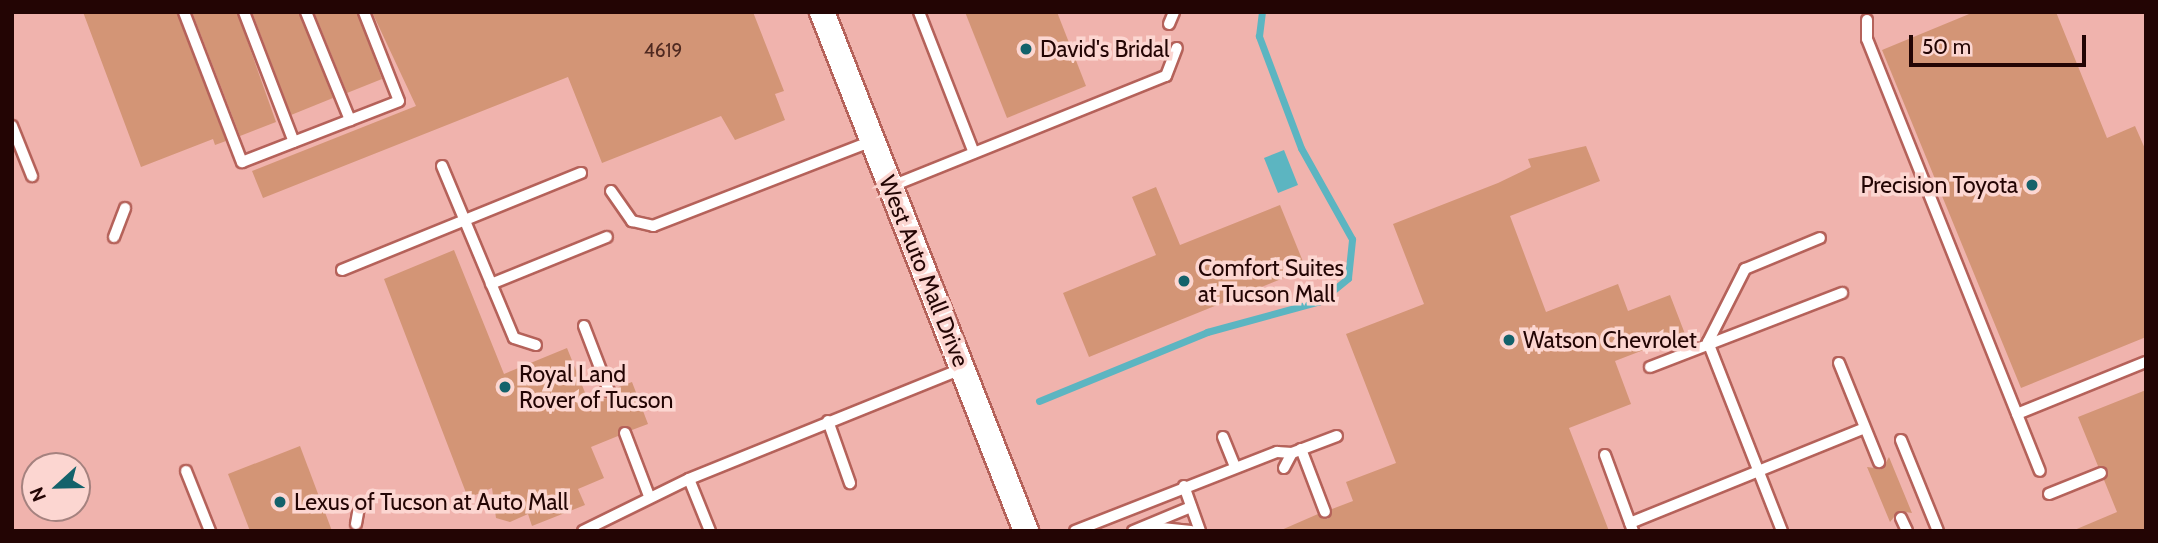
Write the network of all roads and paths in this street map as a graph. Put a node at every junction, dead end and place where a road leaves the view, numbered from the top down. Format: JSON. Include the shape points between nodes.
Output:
{"nodes":[{"id":1,"x":184,"y":12,"type":"edge"},
{"id":2,"x":244,"y":12,"type":"edge"},
{"id":3,"x":306,"y":12,"type":"edge"},
{"id":4,"x":364,"y":12,"type":"edge"},
{"id":5,"x":919,"y":12,"type":"edge"},
{"id":6,"x":1174,"y":12,"type":"edge"},
{"id":7,"x":828,"y":14,"type":"edge"},
{"id":8,"x":1867,"y":20,"type":"dead end"},
{"id":9,"x":1169,"y":24,"type":"dead end"},
{"id":10,"x":1177,"y":48,"type":"dead end"},
{"id":11,"x":350,"y":120,"type":"junction"},
{"id":12,"x":12,"y":126,"type":"edge"},
{"id":13,"x":873,"y":141,"type":"junction"},
{"id":14,"x":294,"y":142,"type":"junction"},
{"id":15,"x":974,"y":153,"type":"junction"},
{"id":16,"x":442,"y":166,"type":"dead end"},
{"id":17,"x":581,"y":173,"type":"dead end"},
{"id":18,"x":32,"y":176,"type":"dead end"},
{"id":19,"x":891,"y":187,"type":"junction"},
{"id":20,"x":611,"y":191,"type":"dead end"},
{"id":21,"x":125,"y":208,"type":"dead end"},
{"id":22,"x":464,"y":219,"type":"junction"},
{"id":23,"x":114,"y":237,"type":"dead end"},
{"id":24,"x":607,"y":237,"type":"dead end"},
{"id":25,"x":1820,"y":239,"type":"dead end"},
{"id":26,"x":342,"y":270,"type":"dead end"},
{"id":27,"x":491,"y":284,"type":"junction"},
{"id":28,"x":1842,"y":293,"type":"dead end"},
{"id":29,"x":584,"y":326,"type":"dead end"},
{"id":30,"x":1708,"y":342,"type":"junction"},
{"id":31,"x":536,"y":345,"type":"dead end"},
{"id":32,"x":2146,"y":362,"type":"edge"},
{"id":33,"x":1839,"y":363,"type":"dead end"},
{"id":34,"x":1650,"y":367,"type":"dead end"},
{"id":35,"x":962,"y":368,"type":"junction"},
{"id":36,"x":609,"y":391,"type":"dead end"},
{"id":37,"x":2017,"y":414,"type":"junction"},
{"id":38,"x":828,"y":421,"type":"junction"},
{"id":39,"x":1865,"y":428,"type":"junction"},
{"id":40,"x":625,"y":433,"type":"dead end"},
{"id":41,"x":1223,"y":436,"type":"dead end"},
{"id":42,"x":1336,"y":436,"type":"dead end"},
{"id":43,"x":1900,"y":440,"type":"dead end"},
{"id":44,"x":1296,"y":451,"type":"junction"},
{"id":45,"x":1605,"y":455,"type":"dead end"},
{"id":46,"x":1879,"y":461,"type":"dead end"},
{"id":47,"x":1235,"y":467,"type":"junction"},
{"id":48,"x":1284,"y":468,"type":"dead end"},
{"id":49,"x":186,"y":471,"type":"dead end"},
{"id":50,"x":1758,"y":471,"type":"junction"},
{"id":51,"x":2040,"y":471,"type":"dead end"},
{"id":52,"x":2101,"y":473,"type":"dead end"},
{"id":53,"x":689,"y":479,"type":"junction"},
{"id":54,"x":850,"y":483,"type":"dead end"},
{"id":55,"x":1184,"y":486,"type":"junction"},
{"id":56,"x":2049,"y":494,"type":"dead end"},
{"id":57,"x":649,"y":496,"type":"junction"},
{"id":58,"x":1191,"y":507,"type":"junction"},
{"id":59,"x":359,"y":508,"type":"dead end"},
{"id":60,"x":1325,"y":512,"type":"dead end"},
{"id":61,"x":1901,"y":518,"type":"dead end"},
{"id":62,"x":356,"y":524,"type":"dead end"},
{"id":63,"x":1631,"y":527,"type":"edge"},
{"id":64,"x":1134,"y":530,"type":"edge"},
{"id":65,"x":210,"y":531,"type":"edge"},
{"id":66,"x":583,"y":531,"type":"edge"},
{"id":67,"x":710,"y":531,"type":"edge"},
{"id":68,"x":1026,"y":531,"type":"edge"},
{"id":69,"x":1075,"y":531,"type":"edge"},
{"id":70,"x":1191,"y":531,"type":"edge"},
{"id":71,"x":1200,"y":531,"type":"edge"},
{"id":72,"x":1782,"y":531,"type":"edge"},
{"id":73,"x":1907,"y":531,"type":"edge"},
{"id":74,"x":1938,"y":531,"type":"edge"}],
"edges":[{"from":1,"to":14,"type":"lane","via":[[242,162]]},
{"from":2,"to":14,"type":"lane"},
{"from":3,"to":11,"type":"lane"},
{"from":4,"to":11,"type":"lane","via":[[399,101]]},
{"from":5,"to":15,"type":"lane"},
{"from":6,"to":9,"type":"lane"},
{"from":7,"to":13,"type":"street","name":"West Auto Mall Drive"},
{"from":8,"to":37,"type":"lane","via":[[1867,39]]},
{"from":10,"to":15,"type":"lane","via":[[1166,76]]},
{"from":11,"to":14,"type":"lane"},
{"from":12,"to":18,"type":"lane"},
{"from":13,"to":19,"type":"street","name":"West Auto Mall Drive"},
{"from":13,"to":20,"type":"lane","via":[[653,226],[632,221]]},
{"from":15,"to":19,"type":"lane"},
{"from":16,"to":22,"type":"lane"},
{"from":17,"to":22,"type":"lane"},
{"from":19,"to":35,"type":"street","name":"West Auto Mall Drive"},
{"from":21,"to":23,"type":"lane"},
{"from":22,"to":26,"type":"lane"},
{"from":22,"to":27,"type":"lane"},
{"from":24,"to":27,"type":"lane"},
{"from":25,"to":30,"type":"lane","via":[[1745,269]]},
{"from":27,"to":31,"type":"lane","via":[[514,338]]},
{"from":28,"to":30,"type":"lane"},
{"from":29,"to":36,"type":"lane"},
{"from":30,"to":34,"type":"lane"},
{"from":30,"to":50,"type":"lane"},
{"from":32,"to":37,"type":"lane"},
{"from":33,"to":39,"type":"lane"},
{"from":35,"to":38,"type":"lane"},
{"from":35,"to":68,"type":"street","name":"West Auto Mall Drive"},
{"from":37,"to":51,"type":"lane"},
{"from":38,"to":53,"type":"lane"},
{"from":38,"to":54,"type":"lane"},
{"from":39,"to":46,"type":"lane"},
{"from":39,"to":50,"type":"lane"},
{"from":40,"to":57,"type":"lane"},
{"from":41,"to":47,"type":"lane"},
{"from":42,"to":44,"type":"lane"},
{"from":43,"to":74,"type":"lane"},
{"from":44,"to":47,"type":"lane","via":[[1277,452]]},
{"from":44,"to":48,"type":"lane"},
{"from":44,"to":60,"type":"lane"},
{"from":45,"to":63,"type":"lane"},
{"from":47,"to":55,"type":"lane"},
{"from":49,"to":65,"type":"lane"},
{"from":50,"to":63,"type":"lane"},
{"from":50,"to":72,"type":"lane"},
{"from":52,"to":56,"type":"lane"},
{"from":53,"to":57,"type":"lane"},
{"from":53,"to":67,"type":"lane"},
{"from":55,"to":58,"type":"lane"},
{"from":55,"to":69,"type":"lane"},
{"from":57,"to":66,"type":"lane"},
{"from":58,"to":64,"type":"lane"},
{"from":58,"to":71,"type":"lane"},
{"from":59,"to":62,"type":"lane"},
{"from":61,"to":73,"type":"lane"},
{"from":64,"to":70,"type":"lane","via":[[1161,525]]}]}
